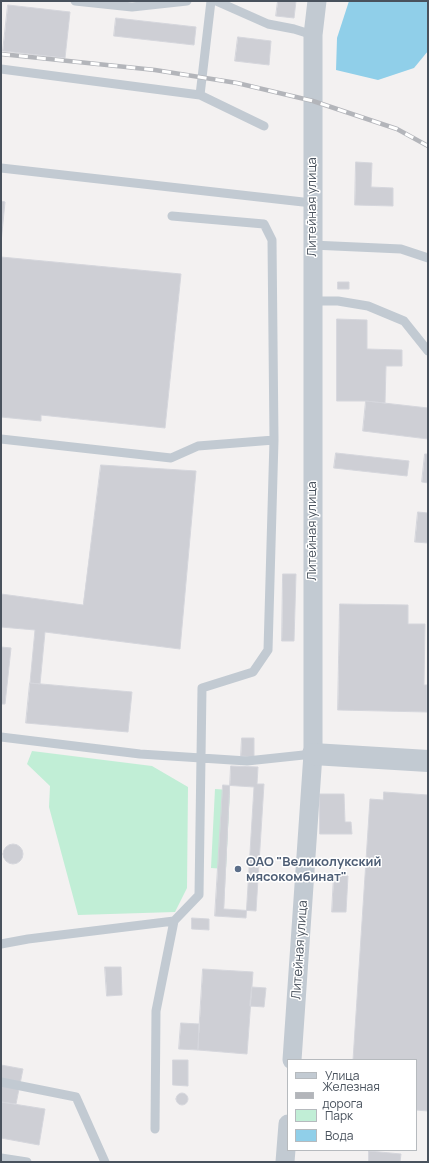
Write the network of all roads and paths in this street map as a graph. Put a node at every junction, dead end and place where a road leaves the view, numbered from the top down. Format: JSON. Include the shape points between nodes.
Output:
{"nodes":[{"id":1,"x":75,"y":1,"type":"edge"},
{"id":2,"x":187,"y":1,"type":"edge"},
{"id":3,"x":211,"y":1,"type":"edge"},
{"id":4,"x":216,"y":1,"type":"edge"},
{"id":5,"x":317,"y":1,"type":"edge"},
{"id":6,"x":313,"y":35,"type":"junction"},
{"id":7,"x":1,"y":69,"type":"edge"},
{"id":8,"x":200,"y":95,"type":"junction"},
{"id":9,"x":264,"y":126,"type":"dead end"},
{"id":10,"x":1,"y":168,"type":"edge"},
{"id":11,"x":312,"y":203,"type":"junction"},
{"id":12,"x":172,"y":216,"type":"dead end"},
{"id":13,"x":312,"y":245,"type":"junction"},
{"id":14,"x":428,"y":258,"type":"edge"},
{"id":15,"x":312,"y":301,"type":"junction"},
{"id":16,"x":428,"y":352,"type":"edge"},
{"id":17,"x":1,"y":439,"type":"edge"},
{"id":18,"x":274,"y":440,"type":"junction"},
{"id":19,"x":1,"y":737,"type":"edge"},
{"id":20,"x":312,"y":754,"type":"junction"},
{"id":21,"x":202,"y":759,"type":"junction"},
{"id":22,"x":428,"y":761,"type":"edge"},
{"id":23,"x":174,"y":920,"type":"junction"},
{"id":24,"x":1,"y":944,"type":"edge"},
{"id":25,"x":292,"y":1059,"type":"edge"},
{"id":26,"x":1,"y":1082,"type":"edge"},
{"id":27,"x":155,"y":1128,"type":"dead end"},
{"id":28,"x":287,"y":1137,"type":"edge"},
{"id":29,"x":1,"y":1158,"type":"edge"},
{"id":30,"x":27,"y":1162,"type":"edge"},
{"id":31,"x":105,"y":1162,"type":"edge"},
{"id":32,"x":285,"y":1162,"type":"edge"}],
"edges":[{"from":1,"to":2,"type":"lane","via":[[132,7]]},
{"from":3,"to":8,"type":"lane"},
{"from":4,"to":6,"type":"lane","via":[[268,24]]},
{"from":5,"to":6,"type":"street","name":"Литейная улица"},
{"from":6,"to":11,"type":"street","name":"Литейная улица"},
{"from":7,"to":8,"type":"lane"},
{"from":8,"to":9,"type":"lane"},
{"from":10,"to":11,"type":"lane"},
{"from":11,"to":13,"type":"street","name":"Литейная улица"},
{"from":12,"to":18,"type":"lane","via":[[264,224],[272,240]]},
{"from":13,"to":14,"type":"lane","via":[[401,249]]},
{"from":13,"to":15,"type":"street","name":"Литейная улица"},
{"from":15,"to":16,"type":"lane","via":[[338,301],[368,306],[404,321]]},
{"from":15,"to":20,"type":"street","name":"Литейная улица"},
{"from":17,"to":18,"type":"lane","via":[[171,458],[198,446]]},
{"from":18,"to":21,"type":"lane","via":[[268,650],[253,672],[202,688]]},
{"from":19,"to":21,"type":"lane"},
{"from":20,"to":21,"type":"lane","via":[[247,761]]},
{"from":20,"to":22,"type":"street"},
{"from":20,"to":25,"type":"street","name":"Литейная улица"},
{"from":21,"to":23,"type":"lane","via":[[199,895]]},
{"from":23,"to":24,"type":"lane"},
{"from":23,"to":27,"type":"lane","via":[[156,1011]]},
{"from":26,"to":31,"type":"lane","via":[[76,1097]]},
{"from":28,"to":32,"type":"street"},
{"from":29,"to":30,"type":"lane"}]}
